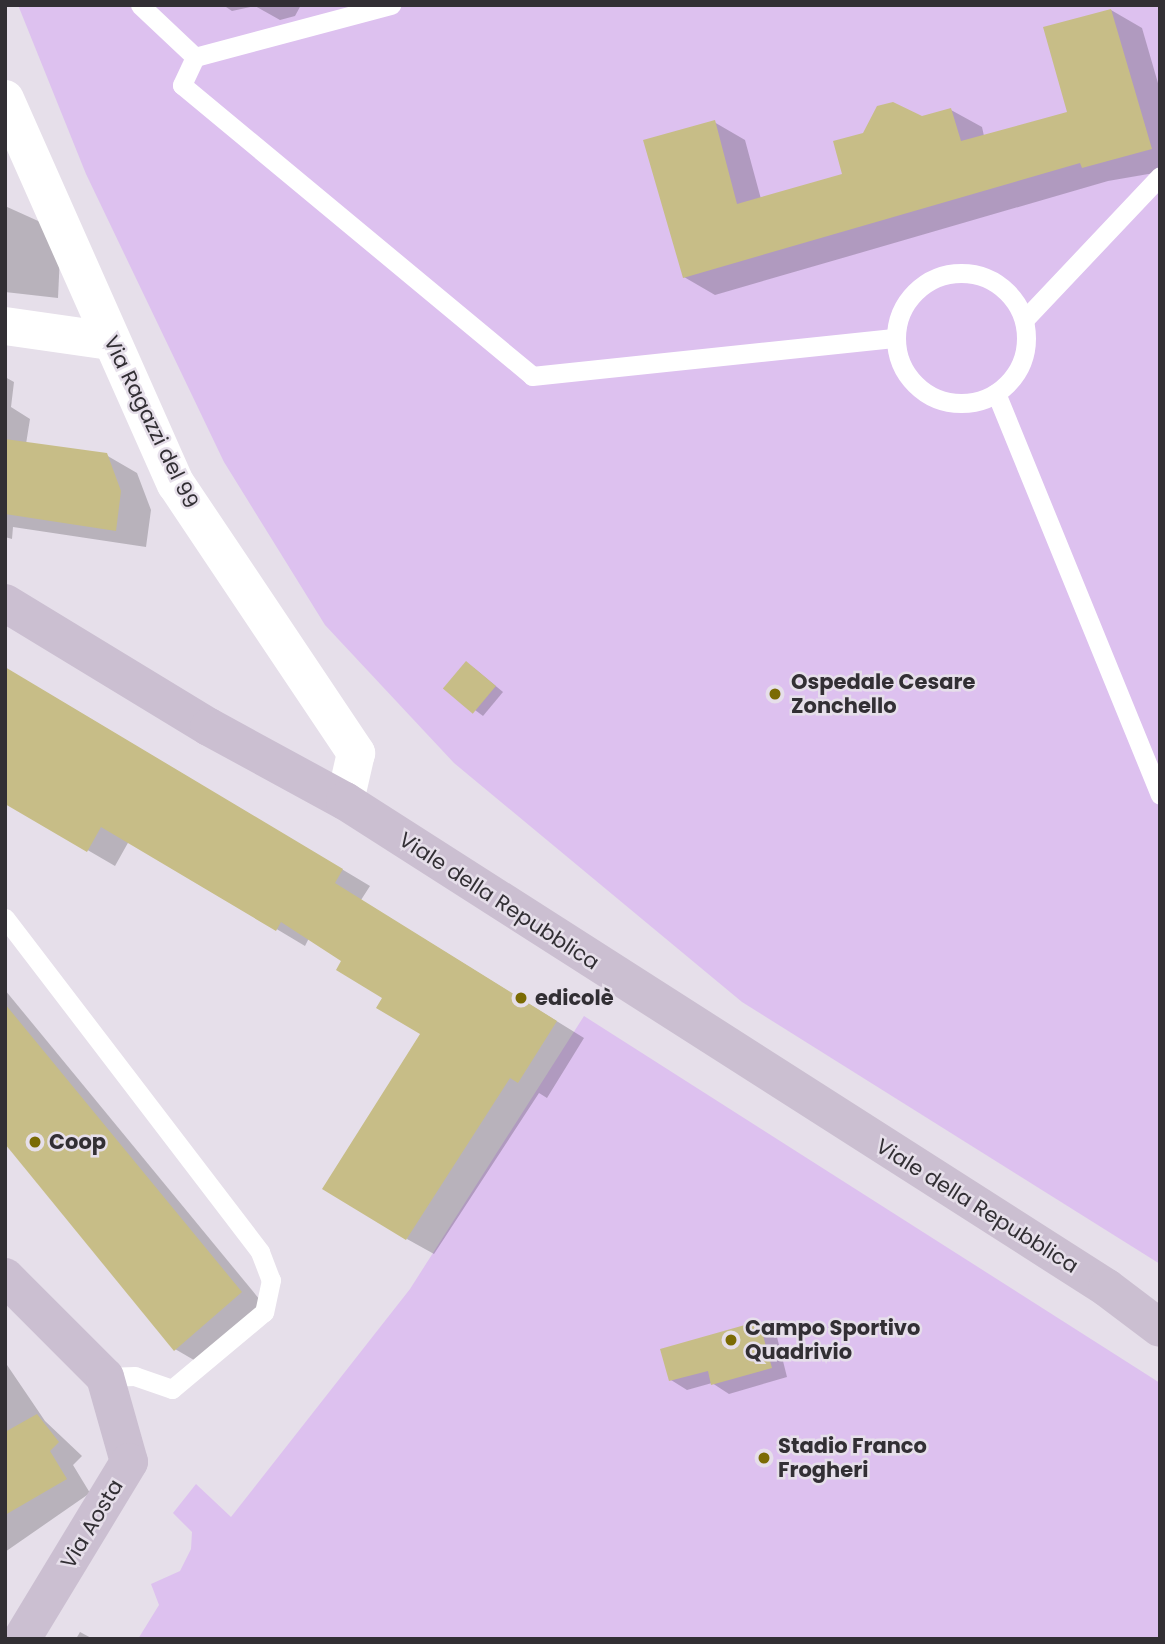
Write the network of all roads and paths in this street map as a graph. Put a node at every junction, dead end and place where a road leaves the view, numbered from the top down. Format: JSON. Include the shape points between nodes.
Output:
{"nodes":[{"id":1,"x":140,"y":5,"type":"edge"},
{"id":2,"x":391,"y":5,"type":"edge"},
{"id":3,"x":195,"y":57,"type":"junction"},
{"id":4,"x":5,"y":99,"type":"edge"},
{"id":5,"x":1160,"y":176,"type":"edge"},
{"id":6,"x":1024,"y":320,"type":"junction"},
{"id":7,"x":5,"y":326,"type":"edge"},
{"id":8,"x":896,"y":338,"type":"junction"},
{"id":9,"x":110,"y":341,"type":"junction"},
{"id":10,"x":996,"y":393,"type":"junction"},
{"id":11,"x":5,"y":603,"type":"edge"},
{"id":12,"x":1160,"y":795,"type":"edge"},
{"id":13,"x":345,"y":801,"type":"junction"},
{"id":14,"x":5,"y":918,"type":"edge"},
{"id":15,"x":5,"y":1277,"type":"edge"},
{"id":16,"x":1160,"y":1328,"type":"edge"},
{"id":17,"x":105,"y":1377,"type":"junction"},
{"id":18,"x":22,"y":1639,"type":"edge"}],
"edges":[{"from":1,"to":3,"type":"lane"},
{"from":2,"to":3,"type":"lane"},
{"from":3,"to":8,"type":"lane","via":[[183,85],[532,376]]},
{"from":4,"to":9,"type":"street","name":"Via Ragazzi del 99"},
{"from":5,"to":6,"type":"lane"},
{"from":6,"to":8,"type":"lane","via":[[1000,286],[962,273],[932,280],[908,299]]},
{"from":6,"to":10,"type":"lane","via":[[1022,362]]},
{"from":7,"to":9,"type":"street"},
{"from":8,"to":10,"type":"lane","via":[[903,366],[921,390],[958,403]]},
{"from":9,"to":13,"type":"street","name":"Via Ragazzi del 99","via":[[176,484],[356,753]]},
{"from":10,"to":12,"type":"lane"},
{"from":11,"to":13,"type":"street","name":"Viale della Repubblica","via":[[209,727]]},
{"from":13,"to":16,"type":"street","name":"Viale della Repubblica","via":[[1107,1288]]},
{"from":14,"to":17,"type":"lane","via":[[260,1252],[271,1280],[264,1312],[172,1389],[135,1376]]},
{"from":15,"to":17,"type":"street","name":"Via Aosta"},
{"from":17,"to":18,"type":"street","name":"Via Aosta","via":[[129,1462]]}]}
